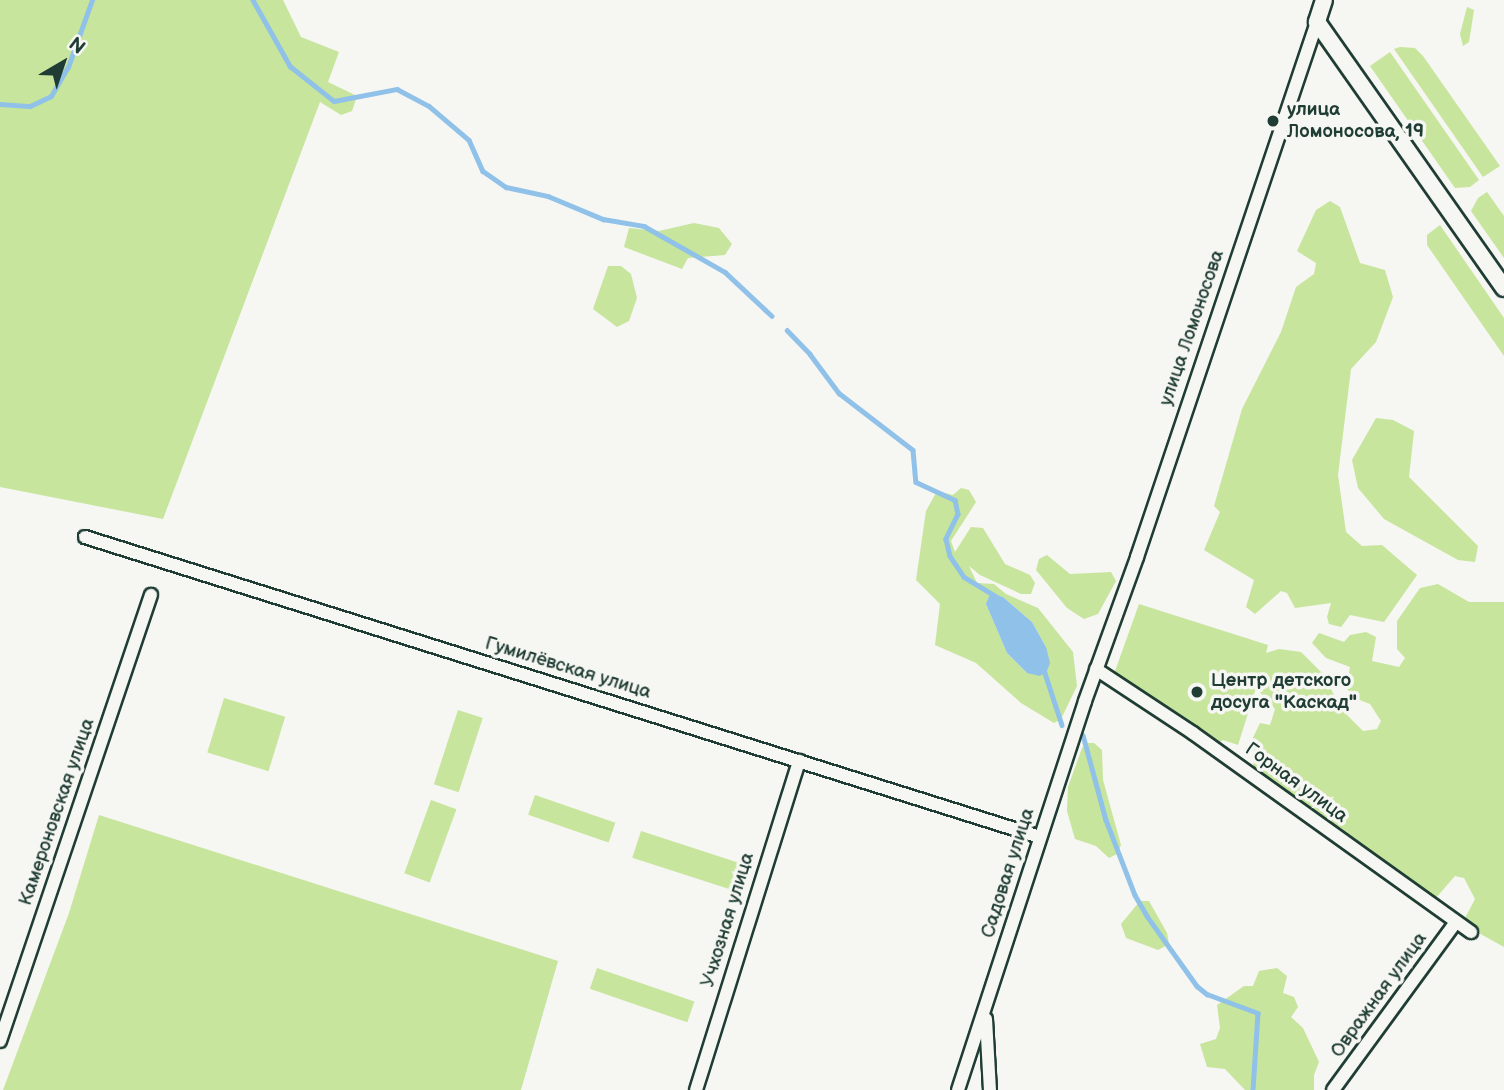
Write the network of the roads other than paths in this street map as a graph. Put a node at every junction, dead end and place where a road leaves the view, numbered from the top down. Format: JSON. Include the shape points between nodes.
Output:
{"nodes":[{"id":1,"x":1324,"y":0,"type":"edge"},
{"id":2,"x":1317,"y":22,"type":"junction"},
{"id":3,"x":1504,"y":288,"type":"edge"},
{"id":4,"x":85,"y":537,"type":"dead end"},
{"id":5,"x":151,"y":595,"type":"dead end"},
{"id":6,"x":1096,"y":669,"type":"junction"},
{"id":7,"x":799,"y":761,"type":"junction"},
{"id":8,"x":1040,"y":837,"type":"junction"},
{"id":9,"x":1456,"y":922,"type":"junction"},
{"id":10,"x":1471,"y":932,"type":"dead end"},
{"id":11,"x":986,"y":1004,"type":"junction"},
{"id":12,"x":0,"y":1041,"type":"edge"},
{"id":13,"x":696,"y":1090,"type":"edge"},
{"id":14,"x":958,"y":1090,"type":"edge"},
{"id":15,"x":990,"y":1090,"type":"edge"},
{"id":16,"x":1333,"y":1090,"type":"edge"}],
"edges":[{"from":1,"to":2,"type":"street","name":"улица Ломоносова"},
{"from":2,"to":3,"type":"street"},
{"from":2,"to":6,"type":"street","name":"улица Ломоносова"},
{"from":4,"to":7,"type":"street","name":"Гумилёвская улица"},
{"from":5,"to":12,"type":"street","name":"Камероновская улица"},
{"from":6,"to":8,"type":"street","name":"Садовая улица"},
{"from":6,"to":9,"type":"street","name":"Горная улица"},
{"from":7,"to":8,"type":"street","name":"Гумилёвская улица"},
{"from":7,"to":13,"type":"street","name":"Учхозная улица"},
{"from":8,"to":11,"type":"street","name":"Садовая улица"},
{"from":9,"to":10,"type":"street","name":"Горная улица"},
{"from":9,"to":16,"type":"street","name":"Овражная улица"},
{"from":11,"to":14,"type":"street","name":"Садовая улица"},
{"from":11,"to":15,"type":"street"}]}
